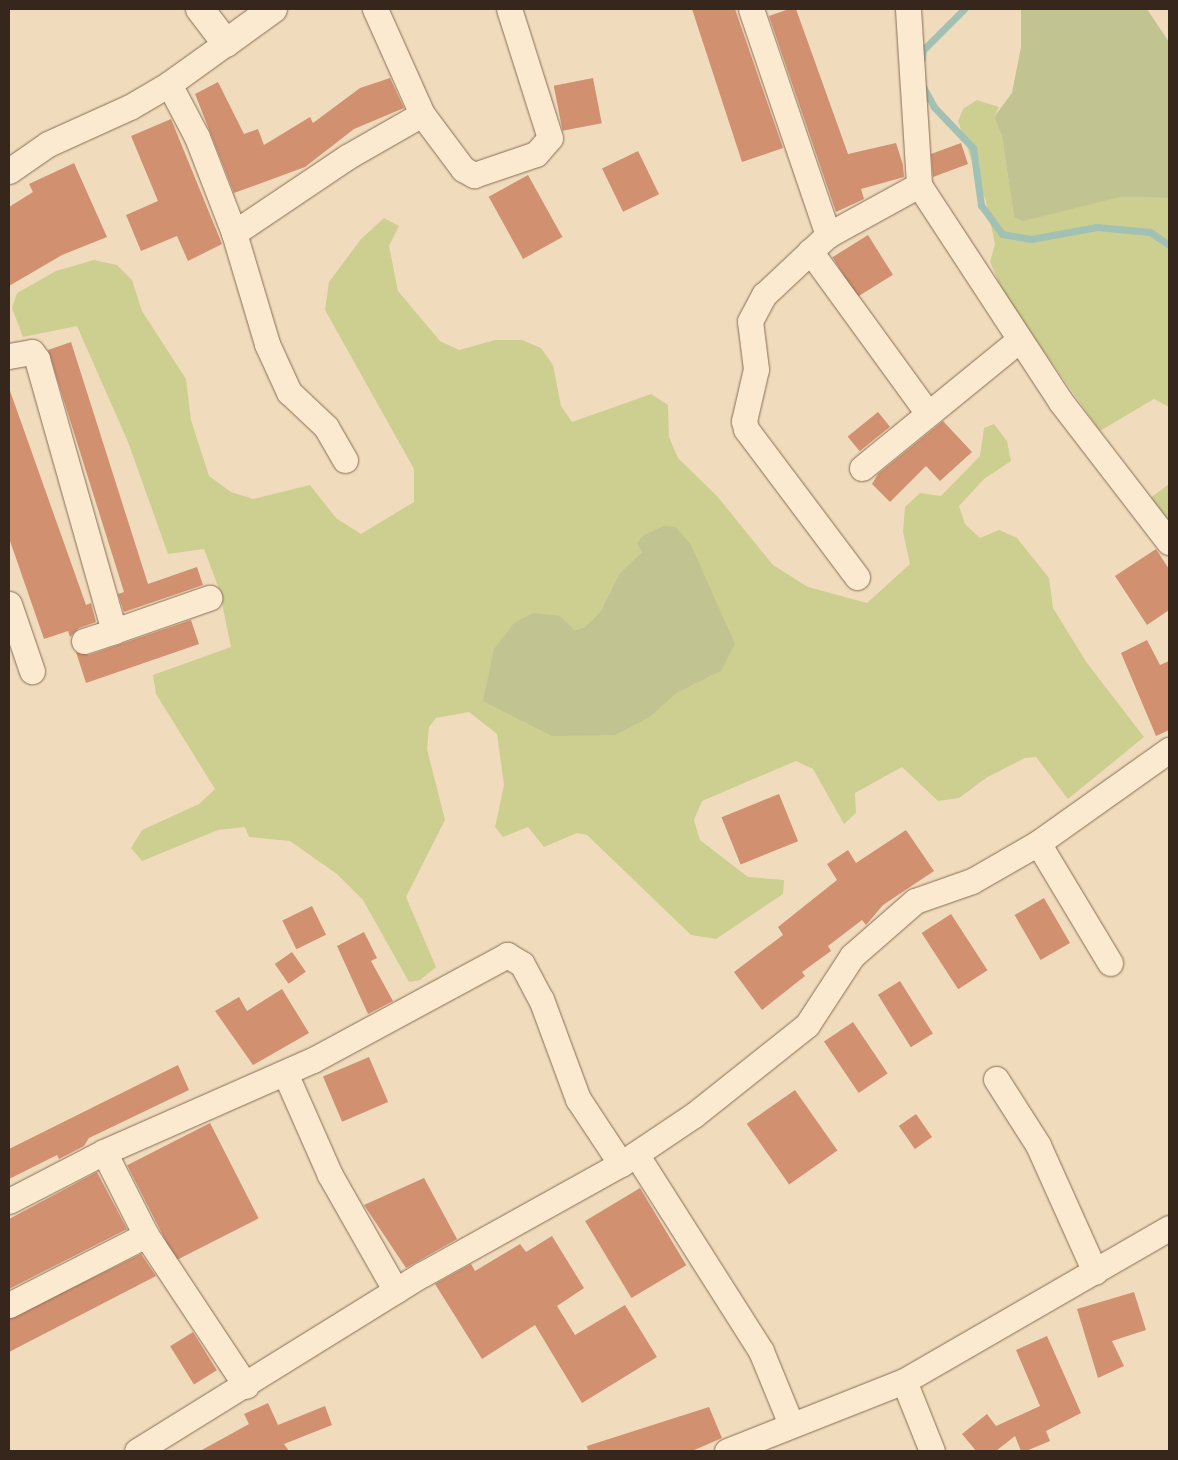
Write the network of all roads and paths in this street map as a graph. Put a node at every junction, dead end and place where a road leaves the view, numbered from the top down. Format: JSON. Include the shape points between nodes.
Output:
{"nodes":[{"id":1,"x":200,"y":9,"type":"edge"},
{"id":2,"x":273,"y":9,"type":"edge"},
{"id":3,"x":375,"y":9,"type":"edge"},
{"id":4,"x":509,"y":9,"type":"edge"},
{"id":5,"x":751,"y":9,"type":"edge"},
{"id":6,"x":908,"y":9,"type":"edge"},
{"id":7,"x":226,"y":43,"type":"junction"},
{"id":8,"x":169,"y":84,"type":"junction"},
{"id":9,"x":422,"y":114,"type":"junction"},
{"id":10,"x":9,"y":171,"type":"edge"},
{"id":11,"x":919,"y":185,"type":"junction"},
{"id":12,"x":234,"y":233,"type":"junction"},
{"id":13,"x":819,"y":243,"type":"junction"},
{"id":14,"x":1019,"y":340,"type":"junction"},
{"id":15,"x":9,"y":356,"type":"edge"},
{"id":16,"x":927,"y":412,"type":"junction"},
{"id":17,"x":345,"y":460,"type":"dead end"},
{"id":18,"x":862,"y":468,"type":"dead end"},
{"id":19,"x":1169,"y":542,"type":"edge"},
{"id":20,"x":857,"y":577,"type":"dead end"},
{"id":21,"x":209,"y":598,"type":"dead end"},
{"id":22,"x":9,"y":604,"type":"edge"},
{"id":23,"x":114,"y":631,"type":"junction"},
{"id":24,"x":84,"y":641,"type":"dead end"},
{"id":25,"x":32,"y":671,"type":"dead end"},
{"id":26,"x":1169,"y":750,"type":"edge"},
{"id":27,"x":1038,"y":843,"type":"junction"},
{"id":28,"x":1110,"y":963,"type":"dead end"},
{"id":29,"x":285,"y":1073,"type":"junction"},
{"id":30,"x":996,"y":1079,"type":"dead end"},
{"id":31,"x":104,"y":1152,"type":"junction"},
{"id":32,"x":628,"y":1159,"type":"junction"},
{"id":33,"x":9,"y":1201,"type":"edge"},
{"id":34,"x":1169,"y":1228,"type":"edge"},
{"id":35,"x":146,"y":1234,"type":"junction"},
{"id":36,"x":1095,"y":1272,"type":"junction"},
{"id":37,"x":396,"y":1291,"type":"junction"},
{"id":38,"x":9,"y":1305,"type":"edge"},
{"id":39,"x":904,"y":1381,"type":"junction"},
{"id":40,"x":246,"y":1386,"type":"junction"},
{"id":41,"x":791,"y":1424,"type":"junction"},
{"id":42,"x":137,"y":1451,"type":"edge"},
{"id":43,"x":727,"y":1451,"type":"edge"},
{"id":44,"x":932,"y":1451,"type":"edge"}],
"edges":[{"from":1,"to":7,"type":"street"},
{"from":2,"to":7,"type":"street"},
{"from":3,"to":9,"type":"street"},
{"from":4,"to":9,"type":"street","via":[[551,130],[544,148],[471,174]]},
{"from":5,"to":13,"type":"street"},
{"from":6,"to":11,"type":"street"},
{"from":7,"to":8,"type":"street"},
{"from":8,"to":10,"type":"street","via":[[48,144]]},
{"from":8,"to":12,"type":"street","via":[[196,137]]},
{"from":9,"to":12,"type":"street","via":[[347,157]]},
{"from":11,"to":13,"type":"street"},
{"from":11,"to":14,"type":"street"},
{"from":12,"to":17,"type":"street","via":[[267,344],[289,392],[326,427]]},
{"from":13,"to":16,"type":"street"},
{"from":13,"to":20,"type":"street","via":[[754,309],[750,321],[756,369],[744,424]]},
{"from":14,"to":16,"type":"street"},
{"from":14,"to":19,"type":"street"},
{"from":15,"to":23,"type":"street","via":[[32,352],[37,358]]},
{"from":16,"to":18,"type":"street"},
{"from":21,"to":23,"type":"street"},
{"from":22,"to":25,"type":"street"},
{"from":23,"to":24,"type":"street"},
{"from":26,"to":27,"type":"street"},
{"from":27,"to":28,"type":"street"},
{"from":27,"to":32,"type":"street","via":[[972,882],[915,901],[852,956],[807,1025]]},
{"from":29,"to":31,"type":"street"},
{"from":29,"to":32,"type":"street","via":[[507,955],[522,964],[541,1000],[578,1099]]},
{"from":29,"to":37,"type":"street","via":[[330,1175]]},
{"from":30,"to":36,"type":"street","via":[[1038,1145]]},
{"from":31,"to":33,"type":"street"},
{"from":31,"to":35,"type":"street"},
{"from":32,"to":37,"type":"street"},
{"from":32,"to":41,"type":"street","via":[[761,1351]]},
{"from":34,"to":36,"type":"street"},
{"from":35,"to":38,"type":"street"},
{"from":35,"to":40,"type":"street"},
{"from":36,"to":39,"type":"street"},
{"from":37,"to":40,"type":"street"},
{"from":39,"to":41,"type":"street"},
{"from":39,"to":44,"type":"street"},
{"from":40,"to":42,"type":"street"},
{"from":41,"to":43,"type":"street"}]}
